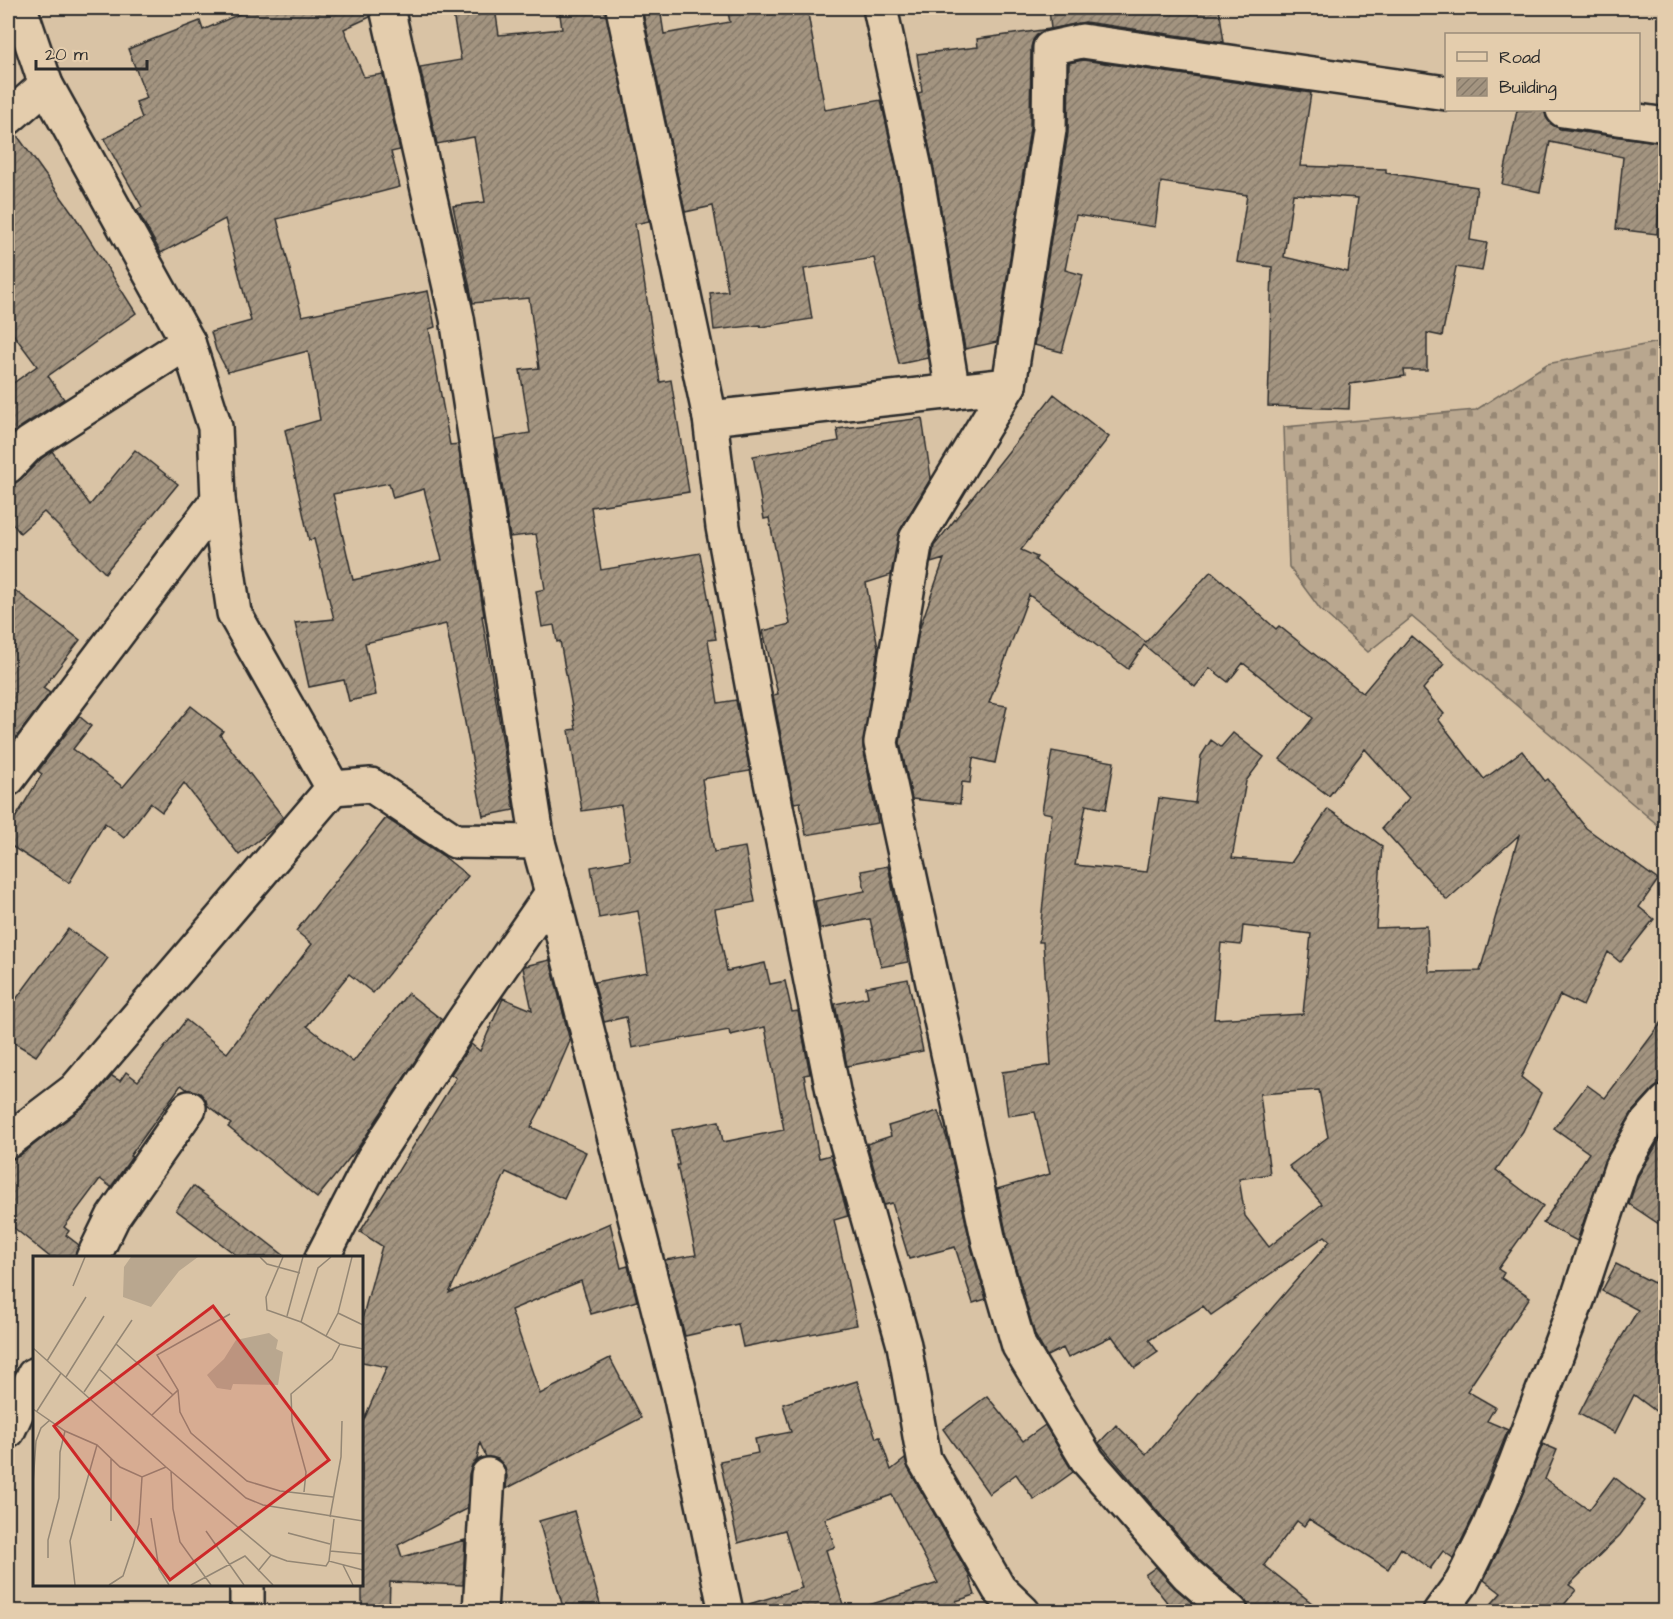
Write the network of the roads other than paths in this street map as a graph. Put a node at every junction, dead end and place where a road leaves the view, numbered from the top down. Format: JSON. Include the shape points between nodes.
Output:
{"nodes":[{"id":1,"x":20,"y":8,"type":"edge"},
{"id":2,"x":387,"y":8,"type":"edge"},
{"id":3,"x":623,"y":8,"type":"edge"},
{"id":4,"x":880,"y":8,"type":"edge"},
{"id":5,"x":46,"y":85,"type":"junction"},
{"id":6,"x":1445,"y":93,"type":"edge"},
{"id":7,"x":1570,"y":111,"type":"edge"},
{"id":8,"x":8,"y":118,"type":"edge"},
{"id":9,"x":1665,"y":125,"type":"edge"},
{"id":10,"x":188,"y":342,"type":"junction"},
{"id":11,"x":1009,"y":385,"type":"junction"},
{"id":12,"x":952,"y":392,"type":"junction"},
{"id":13,"x":710,"y":418,"type":"junction"},
{"id":14,"x":8,"y":466,"type":"edge"},
{"id":15,"x":218,"y":500,"type":"junction"},
{"id":16,"x":8,"y":779,"type":"edge"},
{"id":17,"x":333,"y":788,"type":"junction"},
{"id":18,"x":538,"y":842,"type":"junction"},
{"id":19,"x":552,"y":893,"type":"junction"},
{"id":20,"x":1665,"y":1102,"type":"edge"},
{"id":21,"x":189,"y":1108,"type":"dead end"},
{"id":22,"x":8,"y":1141,"type":"edge"},
{"id":23,"x":94,"y":1256,"type":"edge"},
{"id":24,"x":323,"y":1256,"type":"edge"},
{"id":25,"x":33,"y":1377,"type":"edge"},
{"id":26,"x":8,"y":1431,"type":"edge"},
{"id":27,"x":488,"y":1475,"type":"dead end"},
{"id":28,"x":247,"y":1586,"type":"edge"},
{"id":29,"x":247,"y":1611,"type":"edge"},
{"id":30,"x":480,"y":1611,"type":"edge"},
{"id":31,"x":726,"y":1611,"type":"edge"},
{"id":32,"x":1023,"y":1611,"type":"edge"},
{"id":33,"x":1231,"y":1611,"type":"edge"},
{"id":34,"x":1440,"y":1611,"type":"edge"}],
"edges":[{"from":1,"to":5,"type":"street"},
{"from":2,"to":18,"type":"street","via":[[458,318]]},
{"from":3,"to":13,"type":"street"},
{"from":4,"to":12,"type":"street","via":[[916,173]]},
{"from":5,"to":8,"type":"street"},
{"from":5,"to":10,"type":"street"},
{"from":6,"to":11,"type":"street","via":[[1082,41],[1050,48],[1049,130]]},
{"from":7,"to":9,"type":"street"},
{"from":10,"to":14,"type":"street","via":[[29,444]]},
{"from":10,"to":15,"type":"street","via":[[215,427]]},
{"from":11,"to":12,"type":"street"},
{"from":11,"to":33,"type":"street","via":[[916,538],[881,743],[989,1242],[1019,1346],[1088,1461],[1186,1574]]},
{"from":12,"to":13,"type":"street"},
{"from":13,"to":32,"type":"street","via":[[727,550],[835,1101],[904,1345],[924,1459],[999,1589]]},
{"from":15,"to":16,"type":"street"},
{"from":15,"to":17,"type":"street","via":[[234,613]]},
{"from":17,"to":18,"type":"street","via":[[371,785],[455,841]]},
{"from":17,"to":22,"type":"street","via":[[75,1090]]},
{"from":18,"to":19,"type":"street"},
{"from":19,"to":24,"type":"street","via":[[373,1159]]},
{"from":19,"to":31,"type":"street","via":[[679,1389]]},
{"from":20,"to":34,"type":"street","via":[[1647,1123],[1621,1168],[1578,1298],[1515,1465],[1462,1582]]},
{"from":21,"to":23,"type":"street","via":[[113,1217]]},
{"from":25,"to":26,"type":"street"},
{"from":27,"to":30,"type":"street"},
{"from":28,"to":29,"type":"street"}]}
